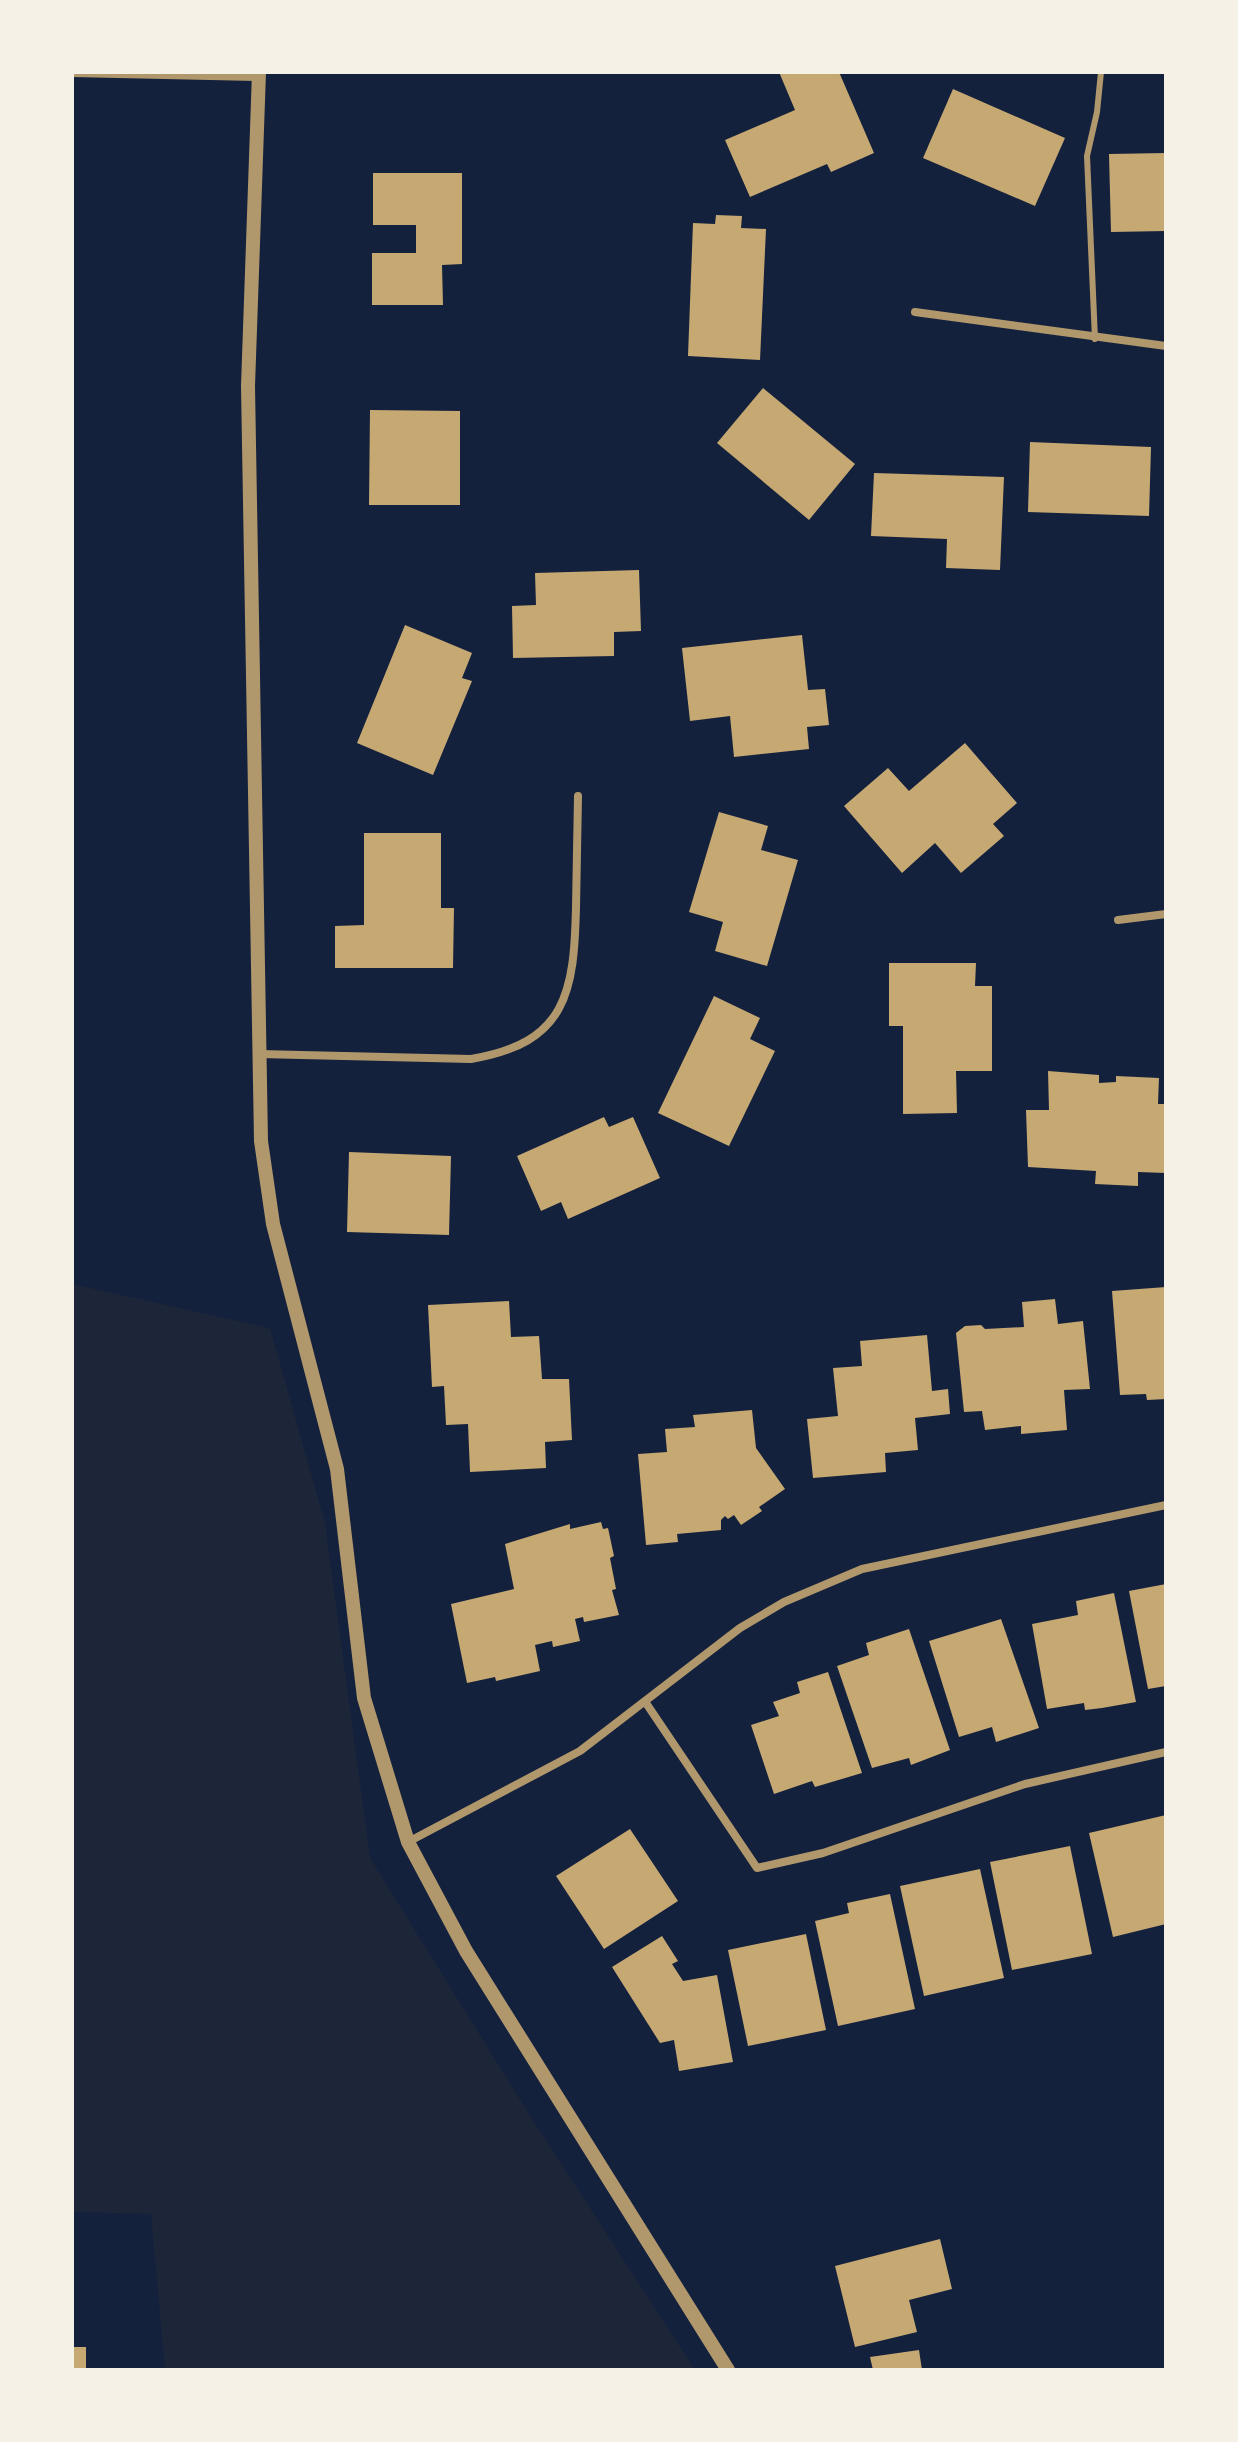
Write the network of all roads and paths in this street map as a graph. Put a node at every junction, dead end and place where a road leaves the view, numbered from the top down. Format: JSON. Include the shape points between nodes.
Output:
{"nodes":[{"id":1,"x":1101,"y":72,"type":"edge"},
{"id":2,"x":72,"y":73,"type":"edge"},
{"id":3,"x":259,"y":74,"type":"edge"},
{"id":4,"x":915,"y":312,"type":"dead end"},
{"id":5,"x":1095,"y":339,"type":"junction"},
{"id":6,"x":1166,"y":346,"type":"edge"},
{"id":7,"x":578,"y":796,"type":"dead end"},
{"id":8,"x":1166,"y":914,"type":"edge"},
{"id":9,"x":1118,"y":920,"type":"dead end"},
{"id":10,"x":258,"y":1054,"type":"junction"},
{"id":11,"x":1166,"y":1505,"type":"edge"},
{"id":12,"x":646,"y":1703,"type":"junction"},
{"id":13,"x":1166,"y":1752,"type":"edge"},
{"id":14,"x":408,"y":1842,"type":"junction"},
{"id":15,"x":728,"y":2370,"type":"edge"}],
"edges":[{"from":1,"to":5,"type":"lane","via":[[1087,156]]},
{"from":2,"to":3,"type":"street"},
{"from":3,"to":10,"type":"street","via":[[248,386]]},
{"from":4,"to":5,"type":"street"},
{"from":5,"to":6,"type":"street"},
{"from":7,"to":10,"type":"street","via":[[570,986],[556,1015],[533,1037],[505,1054],[471,1059]]},
{"from":8,"to":9,"type":"street"},
{"from":10,"to":14,"type":"street","via":[[261,1141],[273,1224],[337,1469],[364,1698]]},
{"from":11,"to":12,"type":"street","via":[[862,1569],[784,1602],[740,1628]]},
{"from":12,"to":13,"type":"street","via":[[757,1868],[823,1853],[1025,1784]]},
{"from":12,"to":14,"type":"street","via":[[580,1751]]},
{"from":14,"to":15,"type":"street","via":[[466,1951]]}]}
